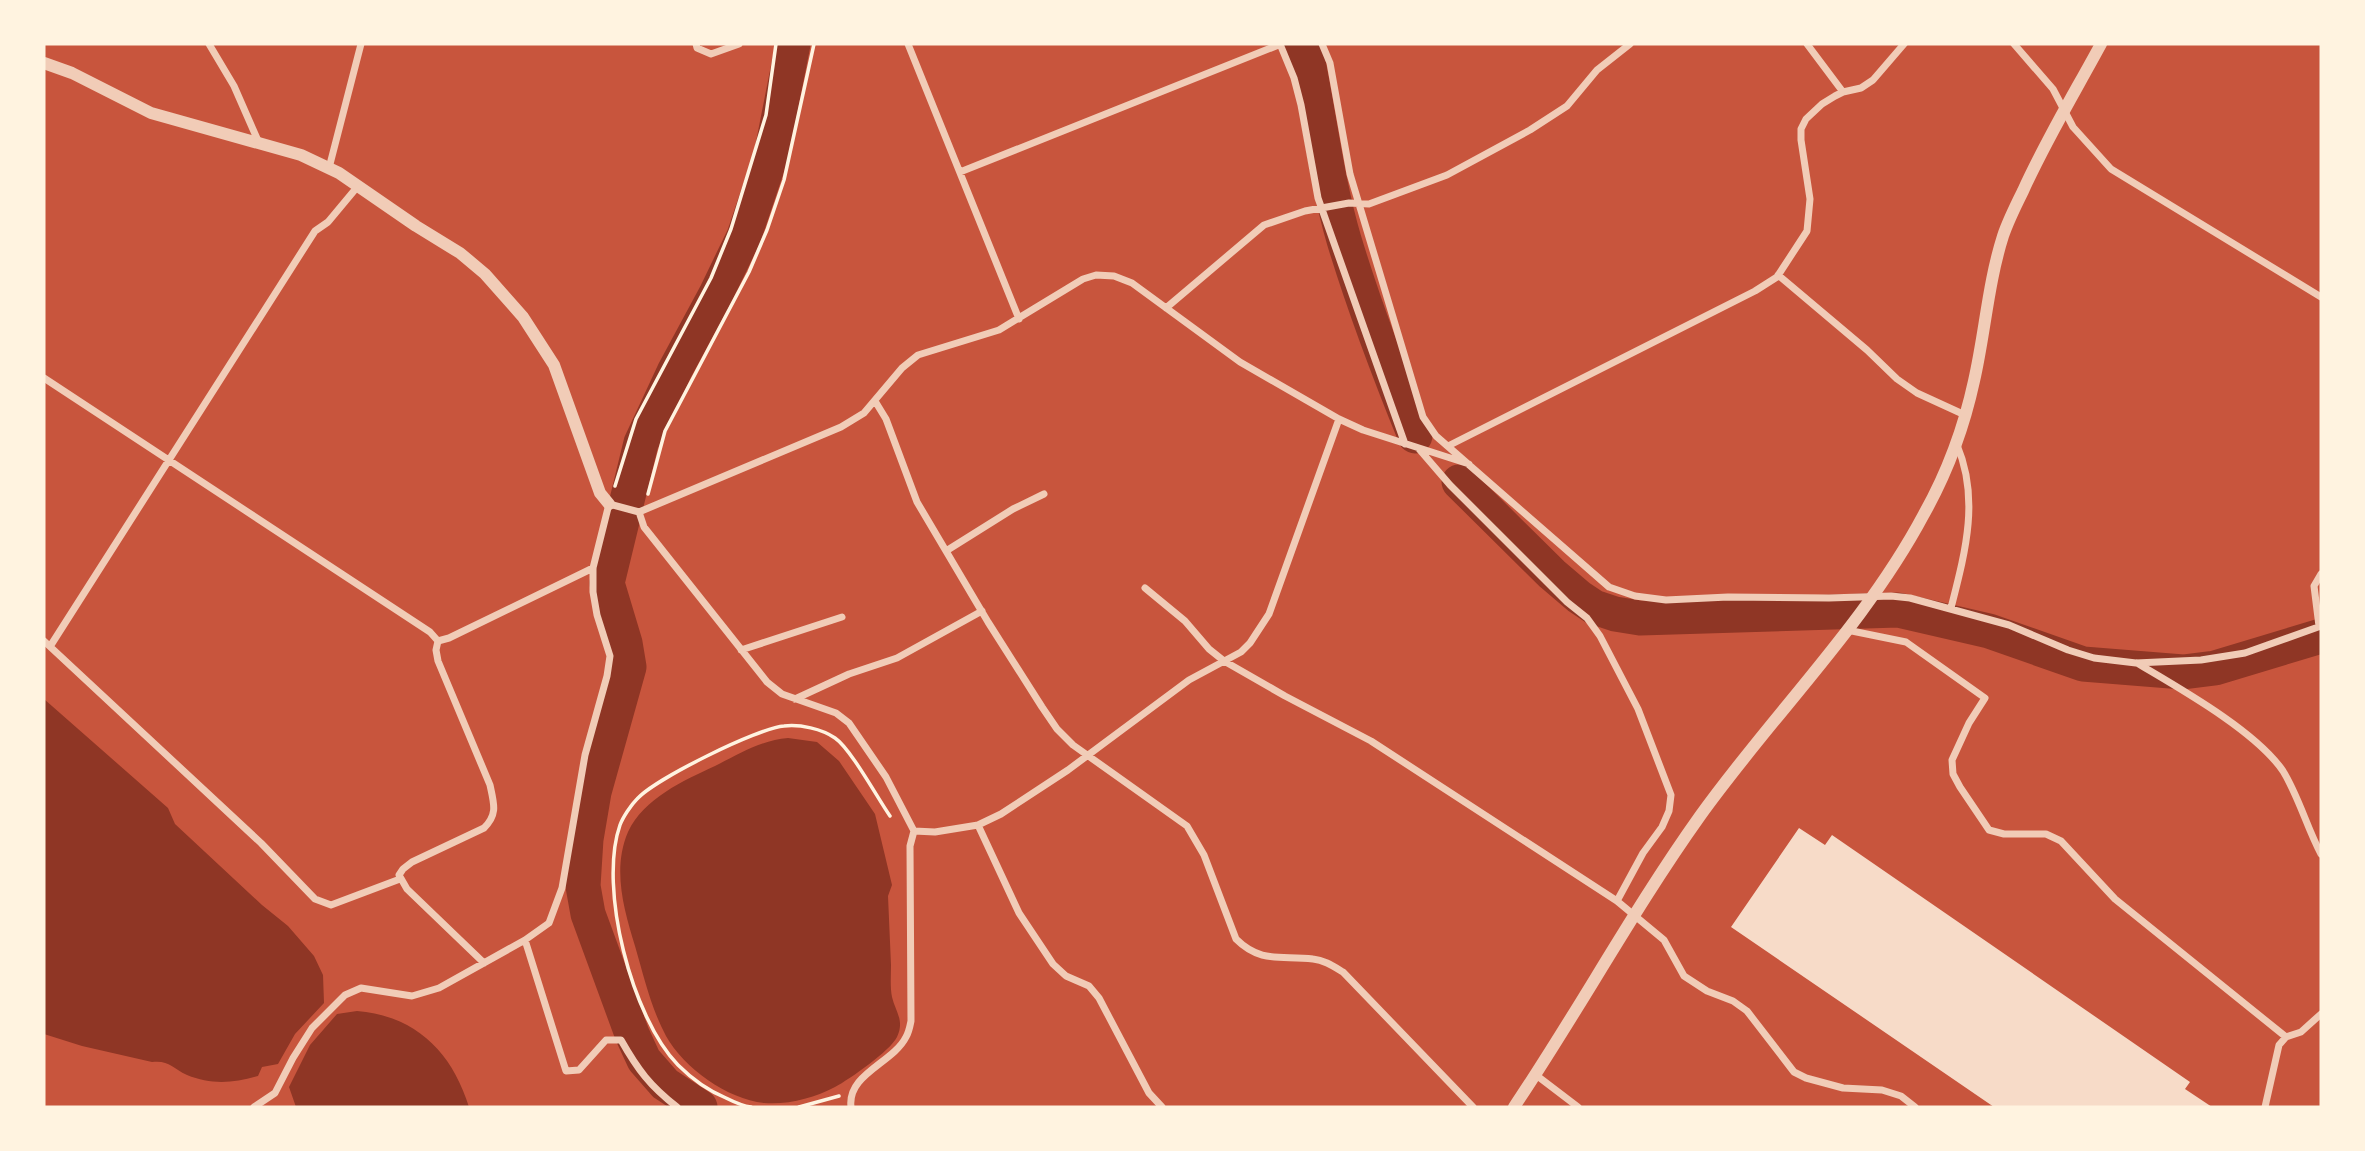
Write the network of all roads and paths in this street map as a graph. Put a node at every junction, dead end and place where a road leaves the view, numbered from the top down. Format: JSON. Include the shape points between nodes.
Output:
{"nodes":[{"id":1,"x":209,"y":44,"type":"edge"},
{"id":2,"x":361,"y":44,"type":"edge"},
{"id":3,"x":696,"y":44,"type":"edge"},
{"id":4,"x":739,"y":44,"type":"edge"},
{"id":5,"x":776,"y":44,"type":"edge"},
{"id":6,"x":814,"y":44,"type":"edge"},
{"id":7,"x":908,"y":44,"type":"edge"},
{"id":8,"x":1281,"y":44,"type":"edge"},
{"id":9,"x":1322,"y":44,"type":"edge"},
{"id":10,"x":1630,"y":44,"type":"edge"},
{"id":11,"x":1807,"y":44,"type":"edge"},
{"id":12,"x":1904,"y":44,"type":"edge"},
{"id":13,"x":2014,"y":44,"type":"edge"},
{"id":14,"x":2101,"y":44,"type":"edge"},
{"id":15,"x":44,"y":63,"type":"edge"},
{"id":16,"x":1843,"y":92,"type":"junction"},
{"id":17,"x":2064,"y":112,"type":"junction"},
{"id":18,"x":258,"y":143,"type":"junction"},
{"id":19,"x":329,"y":168,"type":"junction"},
{"id":20,"x":960,"y":172,"type":"junction"},
{"id":21,"x":359,"y":186,"type":"junction"},
{"id":22,"x":1359,"y":203,"type":"junction"},
{"id":23,"x":1322,"y":209,"type":"junction"},
{"id":24,"x":1778,"y":275,"type":"junction"},
{"id":25,"x":2321,"y":297,"type":"edge"},
{"id":26,"x":1166,"y":308,"type":"junction"},
{"id":27,"x":1019,"y":319,"type":"junction"},
{"id":28,"x":44,"y":378,"type":"edge"},
{"id":29,"x":874,"y":401,"type":"junction"},
{"id":30,"x":1965,"y":415,"type":"junction"},
{"id":31,"x":1339,"y":419,"type":"junction"},
{"id":32,"x":1956,"y":442,"type":"junction"},
{"id":33,"x":1405,"y":444,"type":"junction"},
{"id":34,"x":1448,"y":446,"type":"junction"},
{"id":35,"x":1418,"y":447,"type":"junction"},
{"id":36,"x":170,"y":461,"type":"junction"},
{"id":37,"x":1469,"y":464,"type":"junction"},
{"id":38,"x":1044,"y":494,"type":"dead end"},
{"id":39,"x":612,"y":506,"type":"junction"},
{"id":40,"x":639,"y":512,"type":"junction"},
{"id":41,"x":946,"y":551,"type":"junction"},
{"id":42,"x":593,"y":568,"type":"junction"},
{"id":43,"x":2321,"y":574,"type":"edge"},
{"id":44,"x":1145,"y":588,"type":"dead end"},
{"id":45,"x":1871,"y":598,"type":"junction"},
{"id":46,"x":1951,"y":608,"type":"junction"},
{"id":47,"x":982,"y":611,"type":"junction"},
{"id":48,"x":842,"y":618,"type":"dead end"},
{"id":49,"x":2320,"y":626,"type":"edge"},
{"id":50,"x":1847,"y":629,"type":"junction"},
{"id":51,"x":438,"y":641,"type":"junction"},
{"id":52,"x":47,"y":643,"type":"edge"},
{"id":53,"x":741,"y":650,"type":"junction"},
{"id":54,"x":1224,"y":661,"type":"junction"},
{"id":55,"x":2136,"y":663,"type":"junction"},
{"id":56,"x":795,"y":699,"type":"junction"},
{"id":57,"x":1088,"y":756,"type":"junction"},
{"id":58,"x":978,"y":825,"type":"junction"},
{"id":59,"x":914,"y":831,"type":"junction"},
{"id":60,"x":2321,"y":854,"type":"edge"},
{"id":61,"x":400,"y":879,"type":"junction"},
{"id":62,"x":1617,"y":901,"type":"junction"},
{"id":63,"x":1634,"y":914,"type":"junction"},
{"id":64,"x":525,"y":940,"type":"junction"},
{"id":65,"x":484,"y":963,"type":"junction"},
{"id":66,"x":2321,"y":1014,"type":"edge"},
{"id":67,"x":2286,"y":1037,"type":"junction"},
{"id":68,"x":1536,"y":1075,"type":"junction"},
{"id":69,"x":852,"y":1095,"type":"junction"},
{"id":70,"x":254,"y":1107,"type":"edge"},
{"id":71,"x":677,"y":1107,"type":"edge"},
{"id":72,"x":751,"y":1107,"type":"edge"},
{"id":73,"x":799,"y":1107,"type":"edge"},
{"id":74,"x":850,"y":1107,"type":"edge"},
{"id":75,"x":1162,"y":1107,"type":"edge"},
{"id":76,"x":1473,"y":1107,"type":"edge"},
{"id":77,"x":1514,"y":1107,"type":"edge"},
{"id":78,"x":1578,"y":1107,"type":"edge"},
{"id":79,"x":1915,"y":1107,"type":"edge"},
{"id":80,"x":2265,"y":1107,"type":"edge"}],
"edges":[{"from":1,"to":18,"type":"street","via":[[234,86]]},
{"from":2,"to":19,"type":"street"},
{"from":3,"to":4,"type":"street","via":[[711,54]]},
{"from":5,"to":39,"type":"path","via":[[766,115],[731,229],[711,278],[636,419]]},
{"from":6,"to":40,"type":"path","via":[[784,180],[767,230],[665,430]]},
{"from":7,"to":20,"type":"street"},
{"from":8,"to":20,"type":"street"},
{"from":8,"to":23,"type":"street","via":[[1301,105]]},
{"from":9,"to":22,"type":"street"},
{"from":10,"to":22,"type":"street","via":[[1605,63],[1554,117],[1447,175],[1368,204]]},
{"from":11,"to":16,"type":"street"},
{"from":12,"to":16,"type":"street","via":[[1873,80],[1861,89]]},
{"from":13,"to":17,"type":"street","via":[[2053,89]]},
{"from":14,"to":17,"type":"street"},
{"from":15,"to":18,"type":"street","via":[[151,113]]},
{"from":16,"to":24,"type":"street","via":[[1822,104],[1801,129],[1810,218],[1801,243]]},
{"from":17,"to":25,"type":"street","via":[[2111,169]]},
{"from":17,"to":30,"type":"street","via":[[2003,235]]},
{"from":18,"to":19,"type":"street"},
{"from":19,"to":21,"type":"street"},
{"from":20,"to":27,"type":"street"},
{"from":21,"to":36,"type":"street","via":[[315,231]]},
{"from":21,"to":39,"type":"street","via":[[460,253],[523,317],[554,365],[600,493]]},
{"from":22,"to":23,"type":"street"},
{"from":22,"to":34,"type":"street","via":[[1423,417]]},
{"from":23,"to":26,"type":"street","via":[[1264,225]]},
{"from":23,"to":33,"type":"street"},
{"from":24,"to":30,"type":"street","via":[[1897,379]]},
{"from":24,"to":34,"type":"street","via":[[1755,291]]},
{"from":26,"to":27,"type":"street","via":[[1132,283],[1096,275],[1069,286]]},
{"from":26,"to":31,"type":"street","via":[[1240,362]]},
{"from":27,"to":29,"type":"street","via":[[983,337],[918,355]]},
{"from":28,"to":36,"type":"street"},
{"from":29,"to":40,"type":"street","via":[[841,427]]},
{"from":29,"to":41,"type":"street","via":[[886,419],[917,502]]},
{"from":30,"to":32,"type":"street"},
{"from":31,"to":33,"type":"street"},
{"from":31,"to":54,"type":"street","via":[[1269,614],[1250,643]]},
{"from":32,"to":45,"type":"street","via":[[1925,513]]},
{"from":32,"to":46,"type":"street","via":[[1968,479],[1969,524]]},
{"from":33,"to":35,"type":"street"},
{"from":34,"to":37,"type":"street"},
{"from":35,"to":37,"type":"street"},
{"from":35,"to":62,"type":"street","via":[[1450,485],[1587,618],[1639,709],[1671,795],[1662,827]]},
{"from":36,"to":51,"type":"street"},
{"from":36,"to":52,"type":"street"},
{"from":37,"to":45,"type":"street","via":[[1609,587],[1622,592],[1666,600]]},
{"from":38,"to":41,"type":"street"},
{"from":39,"to":40,"type":"street"},
{"from":39,"to":42,"type":"street"},
{"from":40,"to":53,"type":"street","via":[[644,527]]},
{"from":41,"to":47,"type":"street"},
{"from":42,"to":51,"type":"street"},
{"from":42,"to":64,"type":"street","via":[[597,615],[610,656],[607,676],[585,755],[560,897],[549,923]]},
{"from":43,"to":49,"type":"street","via":[[2314,586]]},
{"from":44,"to":54,"type":"street"},
{"from":45,"to":46,"type":"street","via":[[1910,598]]},
{"from":45,"to":50,"type":"street"},
{"from":46,"to":55,"type":"street","via":[[2094,658]]},
{"from":47,"to":56,"type":"street","via":[[897,657]]},
{"from":47,"to":57,"type":"street","via":[[1057,729]]},
{"from":48,"to":53,"type":"street"},
{"from":49,"to":55,"type":"street","via":[[2245,653]]},
{"from":50,"to":63,"type":"street","via":[[1700,817]]},
{"from":50,"to":67,"type":"street","via":[[1906,642],[1985,698],[1952,761],[1960,788],[1989,830],[2046,834],[2061,841],[2115,899]]},
{"from":51,"to":61,"type":"street","via":[[438,661],[491,785],[495,806],[492,820],[484,828],[412,862]]},
{"from":52,"to":61,"type":"street","via":[[316,899],[331,905]]},
{"from":53,"to":56,"type":"street","via":[[767,682]]},
{"from":54,"to":57,"type":"street","via":[[1189,680]]},
{"from":54,"to":62,"type":"street","via":[[1371,741]]},
{"from":55,"to":60,"type":"street","via":[[2243,732],[2271,758],[2282,770]]},
{"from":56,"to":59,"type":"street","via":[[836,713],[849,723],[886,777]]},
{"from":57,"to":58,"type":"street"},
{"from":57,"to":76,"type":"street","via":[[1187,826],[1204,855],[1237,939],[1246,949],[1273,957],[1315,959],[1343,972]]},
{"from":58,"to":59,"type":"street"},
{"from":58,"to":75,"type":"street","via":[[1019,914],[1053,964],[1089,986],[1099,998],[1149,1093]]},
{"from":59,"to":69,"type":"street","via":[[910,846],[908,1035],[863,1077]]},
{"from":59,"to":72,"type":"path","via":[[900,830],[836,738],[806,727],[783,726],[752,734],[662,780],[637,798],[621,823],[612,855],[616,925],[650,1024],[678,1065],[710,1091]]},
{"from":61,"to":65,"type":"street"},
{"from":62,"to":63,"type":"street"},
{"from":63,"to":68,"type":"street"},
{"from":63,"to":79,"type":"street","via":[[1664,940],[1684,976],[1747,1011],[1794,1072],[1843,1087],[1882,1090]]},
{"from":64,"to":65,"type":"street"},
{"from":64,"to":71,"type":"street","via":[[566,1071],[579,1070],[606,1040],[621,1040],[654,1089]]},
{"from":65,"to":70,"type":"street","via":[[439,988],[412,996],[361,988],[345,995],[312,1028],[275,1093]]},
{"from":66,"to":67,"type":"street"},
{"from":67,"to":80,"type":"street","via":[[2279,1045]]},
{"from":68,"to":77,"type":"street"},
{"from":68,"to":78,"type":"street"},
{"from":69,"to":73,"type":"path"},
{"from":69,"to":74,"type":"street"}]}
